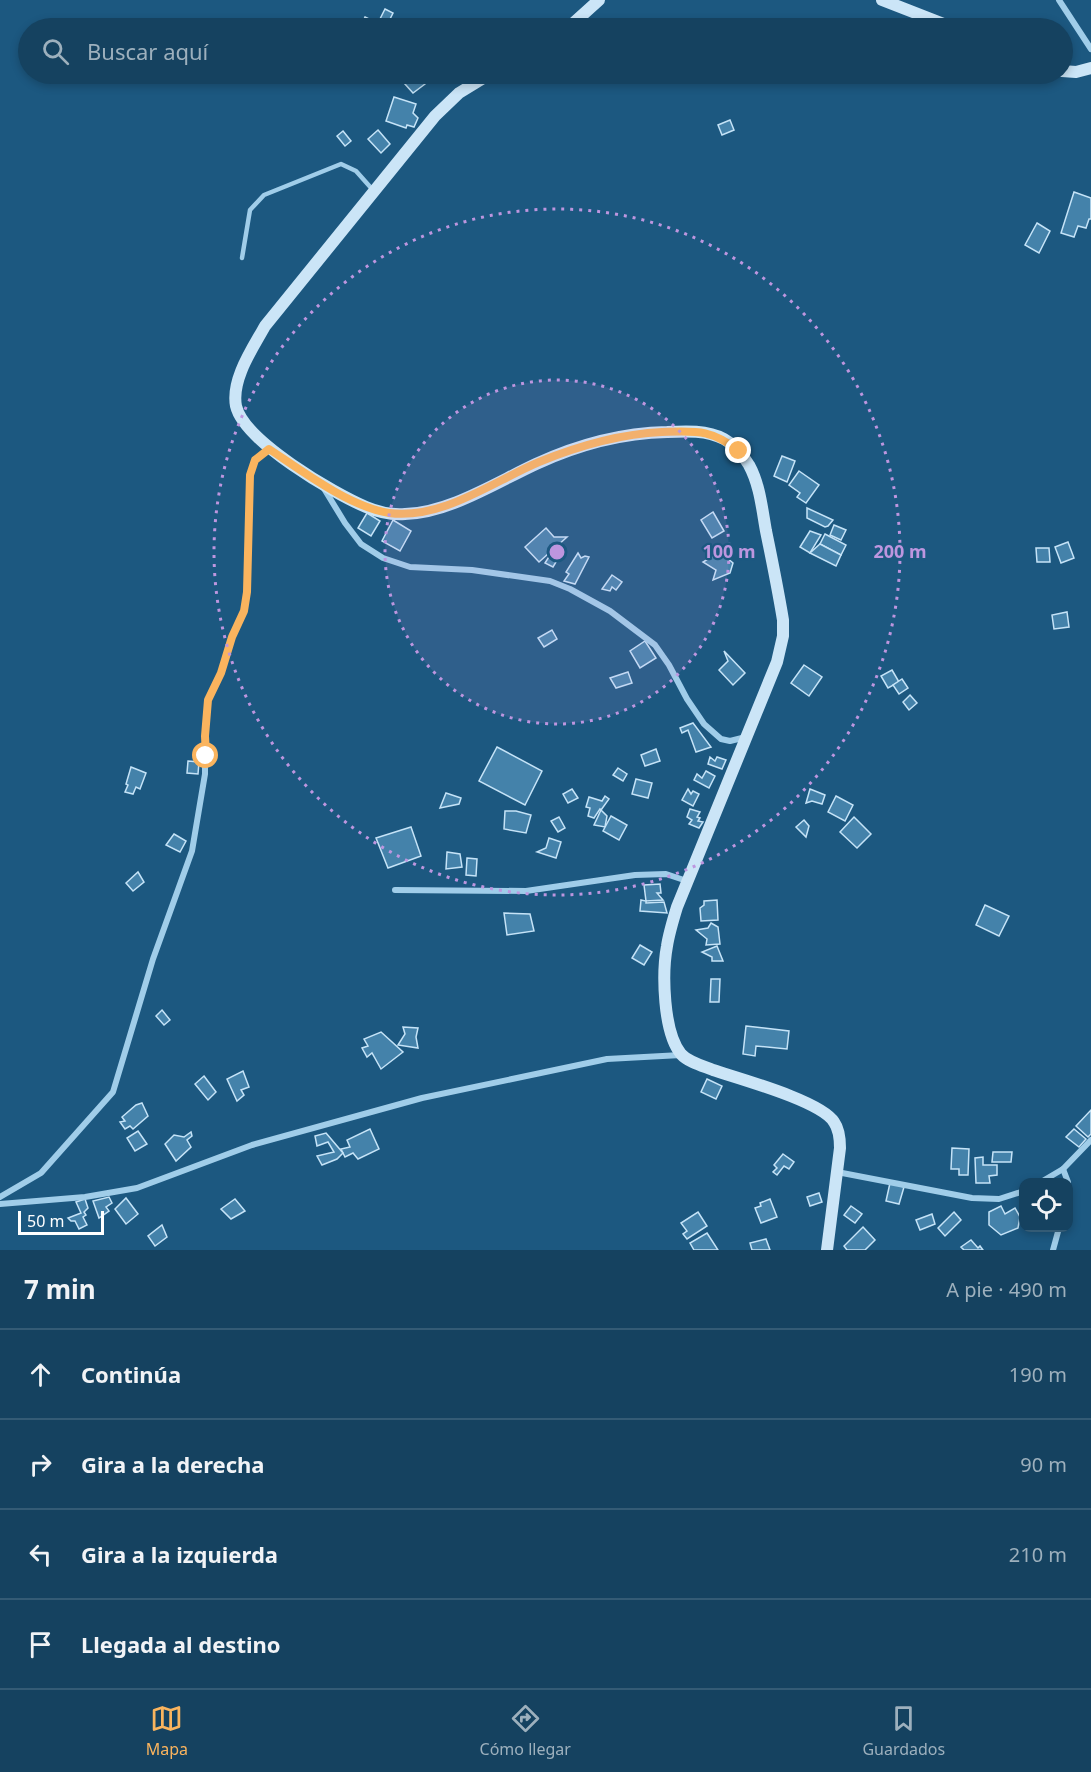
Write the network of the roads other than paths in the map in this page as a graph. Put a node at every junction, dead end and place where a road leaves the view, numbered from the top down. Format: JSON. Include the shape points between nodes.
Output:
{"nodes":[{"id":1,"x":599,"y":0,"type":"edge"},
{"id":2,"x":882,"y":0,"type":"edge"},
{"id":3,"x":1059,"y":0,"type":"edge"},
{"id":4,"x":579,"y":18,"type":"edge"},
{"id":5,"x":928,"y":18,"type":"edge"},
{"id":6,"x":1071,"y":18,"type":"edge"},
{"id":7,"x":1073,"y":22,"type":"edge"},
{"id":8,"x":1091,"y":50,"type":"edge"},
{"id":9,"x":1091,"y":68,"type":"edge"},
{"id":10,"x":1073,"y":72,"type":"edge"},
{"id":11,"x":474,"y":84,"type":"edge"},
{"id":12,"x":374,"y":191,"type":"junction"},
{"id":13,"x":242,"y":258,"type":"dead end"},
{"id":14,"x":269,"y":449,"type":"junction"},
{"id":15,"x":319,"y":482,"type":"junction"},
{"id":16,"x":746,"y":737,"type":"junction"},
{"id":17,"x":687,"y":881,"type":"junction"},
{"id":18,"x":395,"y":890,"type":"dead end"},
{"id":19,"x":681,"y":1055,"type":"junction"},
{"id":20,"x":1091,"y":1140,"type":"edge"},
{"id":21,"x":1063,"y":1170,"type":"junction"},
{"id":22,"x":837,"y":1172,"type":"junction"},
{"id":23,"x":1048,"y":1178,"type":"edge"},
{"id":24,"x":1066,"y":1178,"type":"edge"},
{"id":25,"x":1019,"y":1192,"type":"edge"},
{"id":26,"x":0,"y":1197,"type":"edge"},
{"id":27,"x":0,"y":1203,"type":"edge"},
{"id":28,"x":1058,"y":1232,"type":"edge"},
{"id":29,"x":827,"y":1250,"type":"edge"},
{"id":30,"x":1053,"y":1250,"type":"edge"}],
"edges":[{"from":1,"to":4,"type":"street"},
{"from":2,"to":5,"type":"street"},
{"from":3,"to":6,"type":"street"},
{"from":7,"to":8,"type":"street"},
{"from":9,"to":10,"type":"street"},
{"from":11,"to":12,"type":"street","via":[[435,116]]},
{"from":12,"to":13,"type":"lane","via":[[356,171],[341,164],[264,195],[250,210]]},
{"from":12,"to":14,"type":"street","via":[[265,326],[244,363],[237,382],[236,405],[244,424]]},
{"from":14,"to":15,"type":"street"},
{"from":14,"to":26,"type":"street","via":[[255,460],[250,475],[247,592],[244,611],[208,700],[206,774],[192,851],[153,959],[113,1092],[41,1173]]},
{"from":15,"to":16,"type":"street","via":[[361,544],[383,558],[410,567],[472,570],[550,581],[610,611],[655,645],[704,724],[721,739]]},
{"from":15,"to":16,"type":"street","via":[[366,507],[406,514],[447,505],[538,463],[608,439],[684,431],[706,432],[724,439],[750,466],[758,488],[783,620],[777,662]]},
{"from":16,"to":17,"type":"street"},
{"from":17,"to":18,"type":"street","via":[[666,874],[526,891]]},
{"from":17,"to":19,"type":"street","via":[[671,928],[665,971],[668,1023]]},
{"from":19,"to":22,"type":"street","via":[[824,1111],[835,1122],[840,1136]]},
{"from":19,"to":27,"type":"street","via":[[607,1059],[422,1098],[252,1144],[137,1188],[85,1197]]},
{"from":20,"to":21,"type":"street"},
{"from":21,"to":23,"type":"street"},
{"from":21,"to":24,"type":"street"},
{"from":22,"to":25,"type":"street","via":[[972,1198],[999,1199]]},
{"from":22,"to":29,"type":"street"},
{"from":28,"to":30,"type":"street"}]}
